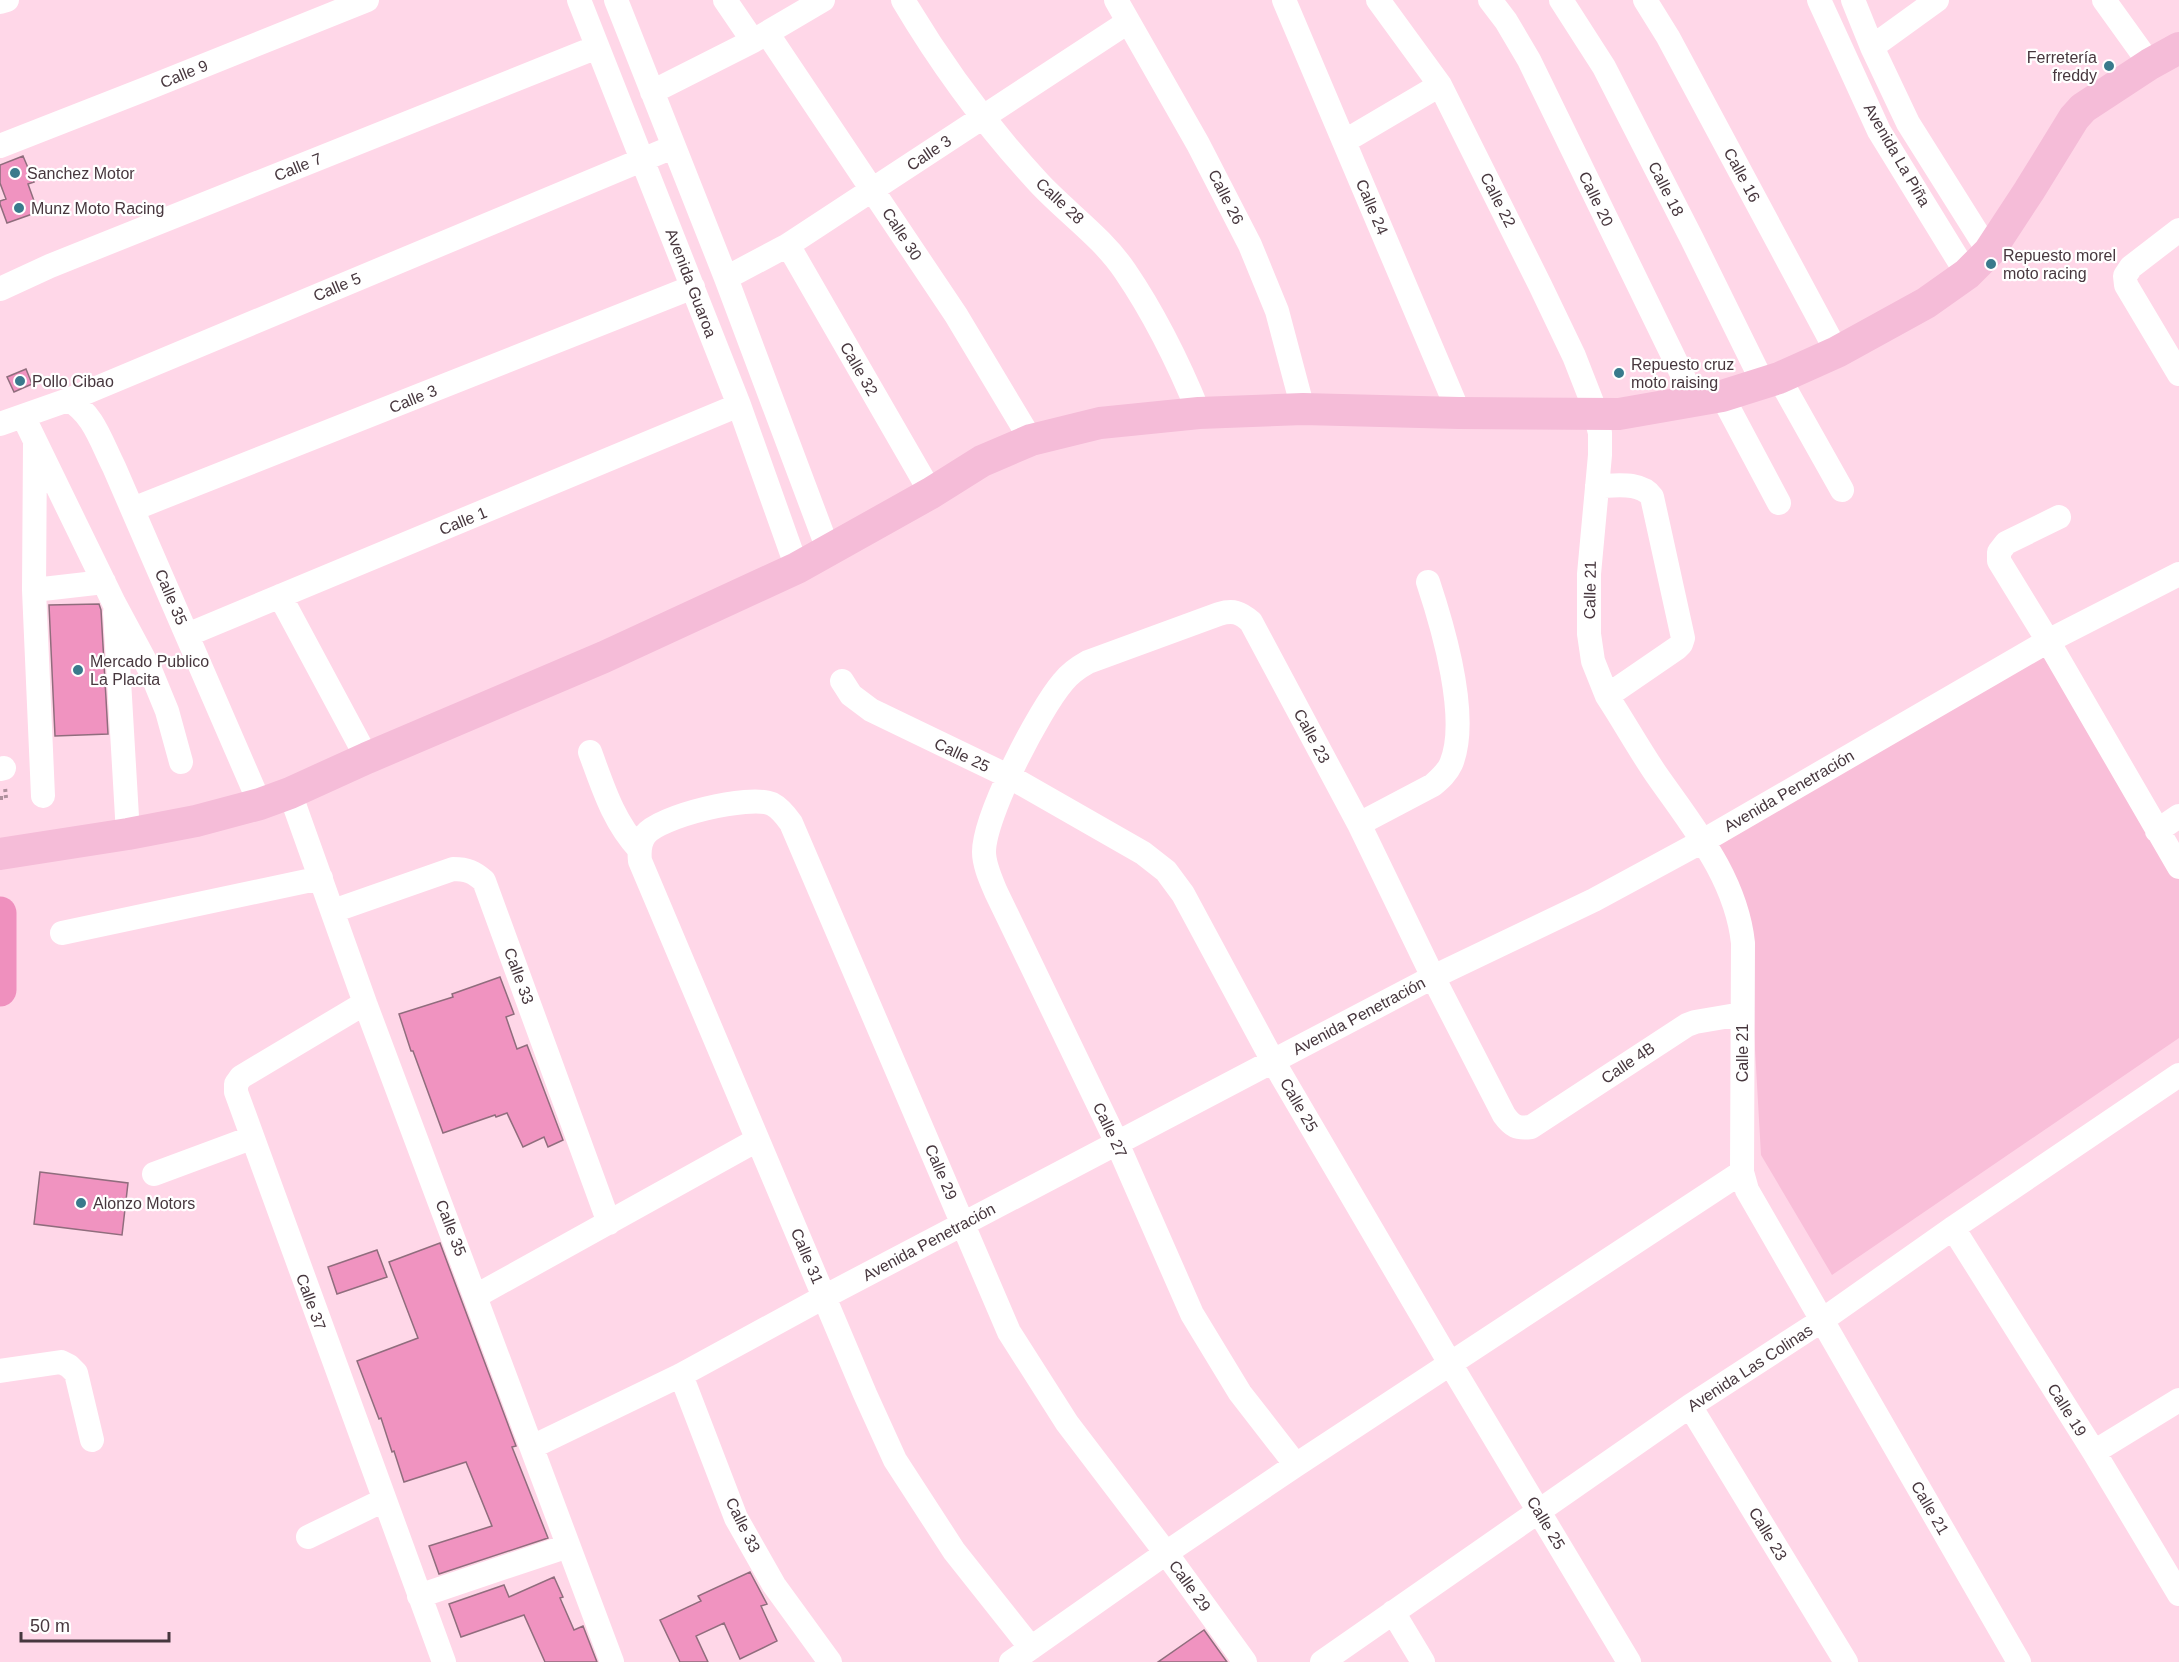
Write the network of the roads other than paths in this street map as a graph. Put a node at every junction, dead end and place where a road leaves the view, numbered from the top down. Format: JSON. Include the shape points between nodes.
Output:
{"nodes":[{"id":1,"x":7,"y":0,"type":"edge"},
{"id":2,"x":367,"y":0,"type":"edge"},
{"id":3,"x":579,"y":0,"type":"edge"},
{"id":4,"x":615,"y":0,"type":"edge"},
{"id":5,"x":725,"y":0,"type":"edge"},
{"id":6,"x":823,"y":0,"type":"edge"},
{"id":7,"x":903,"y":0,"type":"edge"},
{"id":8,"x":1116,"y":0,"type":"edge"},
{"id":9,"x":1284,"y":0,"type":"edge"},
{"id":10,"x":1378,"y":0,"type":"edge"},
{"id":11,"x":1490,"y":0,"type":"edge"},
{"id":12,"x":1561,"y":0,"type":"edge"},
{"id":13,"x":1645,"y":0,"type":"edge"},
{"id":14,"x":1819,"y":0,"type":"edge"},
{"id":15,"x":1853,"y":0,"type":"edge"},
{"id":16,"x":1937,"y":0,"type":"edge"},
{"id":17,"x":2104,"y":0,"type":"edge"},
{"id":18,"x":0,"y":2,"type":"edge"},
{"id":19,"x":1128,"y":22,"type":"junction"},
{"id":20,"x":760,"y":37,"type":"junction"},
{"id":21,"x":597,"y":46,"type":"junction"},
{"id":22,"x":1872,"y":47,"type":"junction"},
{"id":23,"x":2179,"y":48,"type":"edge"},
{"id":24,"x":2150,"y":64,"type":"junction"},
{"id":25,"x":1440,"y":85,"type":"junction"},
{"id":26,"x":652,"y":92,"type":"junction"},
{"id":27,"x":984,"y":116,"type":"junction"},
{"id":28,"x":1345,"y":141,"type":"junction"},
{"id":29,"x":0,"y":146,"type":"edge"},
{"id":30,"x":673,"y":147,"type":"junction"},
{"id":31,"x":642,"y":159,"type":"junction"},
{"id":32,"x":874,"y":190,"type":"junction"},
{"id":33,"x":2179,"y":230,"type":"edge"},
{"id":34,"x":788,"y":246,"type":"junction"},
{"id":35,"x":1989,"y":252,"type":"junction"},
{"id":36,"x":1967,"y":274,"type":"junction"},
{"id":37,"x":726,"y":278,"type":"junction"},
{"id":38,"x":693,"y":287,"type":"junction"},
{"id":39,"x":0,"y":289,"type":"edge"},
{"id":40,"x":1837,"y":352,"type":"junction"},
{"id":41,"x":2179,"y":374,"type":"edge"},
{"id":42,"x":1771,"y":381,"type":"junction"},
{"id":43,"x":1708,"y":399,"type":"junction"},
{"id":44,"x":68,"y":400,"type":"junction"},
{"id":45,"x":739,"y":405,"type":"junction"},
{"id":46,"x":1303,"y":409,"type":"junction"},
{"id":47,"x":1199,"y":412,"type":"junction"},
{"id":48,"x":1459,"y":413,"type":"junction"},
{"id":49,"x":1596,"y":413,"type":"junction"},
{"id":50,"x":23,"y":416,"type":"junction"},
{"id":51,"x":0,"y":424,"type":"edge"},
{"id":52,"x":35,"y":439,"type":"junction"},
{"id":53,"x":1031,"y":440,"type":"junction"},
{"id":54,"x":1597,"y":486,"type":"junction"},
{"id":55,"x":1842,"y":490,"type":"dead end"},
{"id":56,"x":931,"y":494,"type":"junction"},
{"id":57,"x":1779,"y":503,"type":"dead end"},
{"id":58,"x":133,"y":509,"type":"junction"},
{"id":59,"x":2059,"y":517,"type":"dead end"},
{"id":60,"x":829,"y":552,"type":"junction"},
{"id":61,"x":797,"y":568,"type":"junction"},
{"id":62,"x":2179,"y":574,"type":"edge"},
{"id":63,"x":1428,"y":582,"type":"dead end"},
{"id":64,"x":34,"y":590,"type":"junction"},
{"id":65,"x":109,"y":593,"type":"junction"},
{"id":66,"x":280,"y":596,"type":"junction"},
{"id":67,"x":187,"y":635,"type":"junction"},
{"id":68,"x":2048,"y":641,"type":"junction"},
{"id":69,"x":842,"y":681,"type":"dead end"},
{"id":70,"x":1607,"y":696,"type":"junction"},
{"id":71,"x":590,"y":752,"type":"dead end"},
{"id":72,"x":367,"y":758,"type":"junction"},
{"id":73,"x":181,"y":762,"type":"dead end"},
{"id":74,"x":1010,"y":777,"type":"junction"},
{"id":75,"x":290,"y":794,"type":"junction"},
{"id":76,"x":43,"y":795,"type":"dead end"},
{"id":77,"x":260,"y":804,"type":"junction"},
{"id":78,"x":2179,"y":816,"type":"edge"},
{"id":79,"x":1359,"y":824,"type":"junction"},
{"id":80,"x":2157,"y":831,"type":"junction"},
{"id":81,"x":128,"y":834,"type":"junction"},
{"id":82,"x":1703,"y":841,"type":"junction"},
{"id":83,"x":642,"y":842,"type":"junction"},
{"id":84,"x":0,"y":854,"type":"edge"},
{"id":85,"x":2179,"y":867,"type":"edge"},
{"id":86,"x":321,"y":878,"type":"junction"},
{"id":87,"x":333,"y":911,"type":"junction"},
{"id":88,"x":0,"y":913,"type":"edge"},
{"id":89,"x":62,"y":933,"type":"dead end"},
{"id":90,"x":1433,"y":976,"type":"junction"},
{"id":91,"x":0,"y":990,"type":"edge"},
{"id":92,"x":365,"y":1003,"type":"junction"},
{"id":93,"x":1742,"y":1014,"type":"junction"},
{"id":94,"x":1273,"y":1061,"type":"junction"},
{"id":95,"x":2179,"y":1075,"type":"edge"},
{"id":96,"x":1520,"y":1128,"type":"joint"},
{"id":97,"x":251,"y":1138,"type":"junction"},
{"id":98,"x":757,"y":1140,"type":"junction"},
{"id":99,"x":1117,"y":1143,"type":"junction"},
{"id":100,"x":1742,"y":1172,"type":"junction"},
{"id":101,"x":154,"y":1174,"type":"dead end"},
{"id":102,"x":609,"y":1223,"type":"junction"},
{"id":103,"x":964,"y":1224,"type":"junction"},
{"id":104,"x":1953,"y":1228,"type":"junction"},
{"id":105,"x":477,"y":1296,"type":"junction"},
{"id":106,"x":824,"y":1297,"type":"junction"},
{"id":107,"x":1821,"y":1322,"type":"junction"},
{"id":108,"x":1451,"y":1365,"type":"junction"},
{"id":109,"x":0,"y":1371,"type":"edge"},
{"id":110,"x":681,"y":1375,"type":"junction"},
{"id":111,"x":2179,"y":1400,"type":"edge"},
{"id":112,"x":1690,"y":1406,"type":"junction"},
{"id":113,"x":92,"y":1440,"type":"dead end"},
{"id":114,"x":532,"y":1447,"type":"junction"},
{"id":115,"x":2094,"y":1452,"type":"junction"},
{"id":116,"x":1296,"y":1465,"type":"junction"},
{"id":117,"x":384,"y":1500,"type":"junction"},
{"id":118,"x":1539,"y":1512,"type":"junction"},
{"id":119,"x":308,"y":1537,"type":"dead end"},
{"id":120,"x":568,"y":1546,"type":"junction"},
{"id":121,"x":1166,"y":1553,"type":"junction"},
{"id":122,"x":2179,"y":1594,"type":"edge"},
{"id":123,"x":419,"y":1596,"type":"junction"},
{"id":124,"x":1393,"y":1612,"type":"junction"},
{"id":125,"x":1030,"y":1648,"type":"junction"},
{"id":126,"x":444,"y":1662,"type":"edge"},
{"id":127,"x":612,"y":1662,"type":"edge"},
{"id":128,"x":830,"y":1662,"type":"edge"},
{"id":129,"x":1011,"y":1662,"type":"edge"},
{"id":130,"x":1245,"y":1662,"type":"edge"},
{"id":131,"x":1322,"y":1662,"type":"edge"},
{"id":132,"x":1423,"y":1662,"type":"edge"},
{"id":133,"x":1629,"y":1662,"type":"edge"},
{"id":134,"x":1846,"y":1662,"type":"edge"},
{"id":135,"x":2019,"y":1662,"type":"edge"}],
"edges":[{"from":1,"to":18,"type":"street"},
{"from":2,"to":29,"type":"street","name":"Calle 9"},
{"from":3,"to":21,"type":"street","name":"Avenida Guaroa"},
{"from":4,"to":26,"type":"street","name":"Avenida Guaroa"},
{"from":5,"to":20,"type":"street","name":"Calle 30"},
{"from":6,"to":20,"type":"street"},
{"from":7,"to":27,"type":"street","name":"Calle 28"},
{"from":8,"to":19,"type":"street","name":"Calle 26"},
{"from":9,"to":28,"type":"street","name":"Calle 24"},
{"from":10,"to":25,"type":"street","name":"Calle 22"},
{"from":11,"to":43,"type":"street","name":"Calle 20","via":[[1529,60]]},
{"from":12,"to":42,"type":"street","name":"Calle 18","via":[[1604,67],[1692,239]]},
{"from":13,"to":40,"type":"street","name":"Calle 16"},
{"from":14,"to":36,"type":"street","name":"Avenida La Piña","via":[[1880,131]]},
{"from":15,"to":22,"type":"street","name":"Avenida La Piña"},
{"from":16,"to":22,"type":"street"},
{"from":17,"to":24,"type":"street"},
{"from":19,"to":27,"type":"street","name":"Calle 3"},
{"from":19,"to":46,"type":"street","name":"Calle 26","via":[[1198,144],[1266,279]]},
{"from":20,"to":26,"type":"street"},
{"from":20,"to":32,"type":"street","name":"Calle 30"},
{"from":21,"to":31,"type":"street","name":"Avenida Guaroa"},
{"from":21,"to":39,"type":"street","name":"Calle 7"},
{"from":22,"to":35,"type":"street","name":"Avenida La Piña","via":[[1908,123]]},
{"from":23,"to":24,"type":"main road"},
{"from":24,"to":35,"type":"main road","via":[[2074,118]]},
{"from":25,"to":28,"type":"street"},
{"from":25,"to":49,"type":"street","name":"Calle 22","via":[[1574,356]]},
{"from":26,"to":30,"type":"street","name":"Avenida Guaroa"},
{"from":27,"to":32,"type":"street","name":"Calle 3"},
{"from":27,"to":47,"type":"street","name":"Calle 28","via":[[1024,167],[1125,270],[1182,371]]},
{"from":28,"to":48,"type":"street","name":"Calle 24"},
{"from":30,"to":31,"type":"street","name":"Calle 5"},
{"from":30,"to":37,"type":"street","name":"Avenida Guaroa"},
{"from":31,"to":38,"type":"street","name":"Avenida Guaroa"},
{"from":31,"to":44,"type":"street","name":"Calle 5"},
{"from":32,"to":34,"type":"street","name":"Calle 3"},
{"from":32,"to":53,"type":"street","name":"Calle 30"},
{"from":33,"to":41,"type":"street","via":[[2125,276],[2126,285]]},
{"from":34,"to":37,"type":"street","name":"Calle 3"},
{"from":34,"to":56,"type":"street","name":"Calle 32"},
{"from":35,"to":36,"type":"main road"},
{"from":36,"to":40,"type":"main road","via":[[1926,303]]},
{"from":37,"to":60,"type":"street","name":"Avenida Guaroa"},
{"from":38,"to":45,"type":"street","name":"Avenida Guaroa"},
{"from":38,"to":58,"type":"street","name":"Calle 3"},
{"from":40,"to":42,"type":"main road"},
{"from":42,"to":43,"type":"main road"},
{"from":42,"to":55,"type":"street","name":"Calle 18"},
{"from":43,"to":49,"type":"main road","via":[[1619,414]]},
{"from":43,"to":57,"type":"street","name":"Calle 20"},
{"from":44,"to":50,"type":"street","name":"Calle 5"},
{"from":44,"to":58,"type":"street","name":"Calle 35","via":[[92,423]]},
{"from":45,"to":61,"type":"street","name":"Avenida Guaroa"},
{"from":45,"to":66,"type":"street","name":"Calle 1"},
{"from":46,"to":47,"type":"main road"},
{"from":46,"to":48,"type":"main road"},
{"from":47,"to":53,"type":"main road","via":[[1100,423]]},
{"from":48,"to":49,"type":"main road"},
{"from":49,"to":54,"type":"street","name":"Calle 21","via":[[1600,433]]},
{"from":50,"to":51,"type":"street","name":"Calle 5"},
{"from":50,"to":52,"type":"street"},
{"from":52,"to":64,"type":"street"},
{"from":52,"to":65,"type":"street"},
{"from":53,"to":56,"type":"main road","via":[[982,461]]},
{"from":54,"to":70,"type":"street","name":"Calle 21","via":[[1588,574],[1589,634],[1593,661]]},
{"from":54,"to":70,"type":"street","via":[[1641,487],[1652,497],[1683,638],[1677,648]]},
{"from":56,"to":60,"type":"main road"},
{"from":58,"to":67,"type":"street","name":"Calle 35"},
{"from":59,"to":68,"type":"street","via":[[2006,543],[1998,552],[1999,561]]},
{"from":60,"to":61,"type":"main road"},
{"from":61,"to":72,"type":"main road","via":[[604,657]]},
{"from":62,"to":68,"type":"street","name":"Avenida Penetración"},
{"from":63,"to":79,"type":"street","via":[[1440,619],[1455,695],[1457,732],[1451,762],[1433,785]]},
{"from":64,"to":65,"type":"street"},
{"from":64,"to":76,"type":"street"},
{"from":65,"to":73,"type":"street","via":[[151,672]]},
{"from":65,"to":81,"type":"street"},
{"from":66,"to":67,"type":"street","name":"Calle 1"},
{"from":66,"to":72,"type":"street"},
{"from":67,"to":77,"type":"street","name":"Calle 35"},
{"from":68,"to":80,"type":"street"},
{"from":68,"to":82,"type":"street","name":"Avenida Penetración"},
{"from":69,"to":74,"type":"street","name":"Calle 25","via":[[851,695],[871,710]]},
{"from":70,"to":82,"type":"street","name":"Calle 21"},
{"from":71,"to":83,"type":"street","via":[[613,814],[621,827]]},
{"from":72,"to":75,"type":"main road"},
{"from":74,"to":79,"type":"street","name":"Calle 23","via":[[1052,698],[1078,668],[1230,611],[1241,613],[1251,622]]},
{"from":74,"to":94,"type":"street","name":"Calle 25","via":[[1143,853],[1166,871],[1183,894]]},
{"from":74,"to":99,"type":"street","name":"Calle 27","via":[[987,832],[984,853],[989,872]]},
{"from":75,"to":77,"type":"main road"},
{"from":75,"to":86,"type":"street","name":"Calle 35"},
{"from":77,"to":81,"type":"main road"},
{"from":78,"to":80,"type":"street"},
{"from":79,"to":90,"type":"street","name":"Calle 23"},
{"from":80,"to":85,"type":"street"},
{"from":81,"to":84,"type":"main road"},
{"from":82,"to":90,"type":"street","name":"Avenida Penetración","via":[[1594,900]]},
{"from":82,"to":93,"type":"street","name":"Calle 21","via":[[1738,912],[1743,943]]},
{"from":83,"to":98,"type":"street","name":"Calle 31","via":[[640,861]]},
{"from":83,"to":103,"type":"street","name":"Calle 29","via":[[663,821],[734,802],[757,800],[772,804],[783,813],[791,823]]},
{"from":86,"to":87,"type":"street","name":"Calle 35"},
{"from":86,"to":89,"type":"street"},
{"from":87,"to":92,"type":"street","name":"Calle 35"},
{"from":87,"to":102,"type":"street","name":"Calle 33","via":[[453,869],[476,873],[484,881]]},
{"from":88,"to":91,"type":"highway"},
{"from":90,"to":94,"type":"street","name":"Avenida Penetración"},
{"from":90,"to":96,"type":"street","name":"Calle 23","via":[[1504,1115],[1511,1125]]},
{"from":92,"to":97,"type":"street","name":"Calle 37","via":[[241,1077],[236,1092]]},
{"from":92,"to":105,"type":"street","name":"Calle 35"},
{"from":93,"to":96,"type":"street","name":"Calle 4B","via":[[1687,1025],[1531,1127]]},
{"from":93,"to":100,"type":"street","name":"Calle 21"},
{"from":94,"to":99,"type":"street","name":"Avenida Penetración"},
{"from":94,"to":108,"type":"street","name":"Calle 25"},
{"from":95,"to":104,"type":"street","name":"Avenida Las Colinas"},
{"from":97,"to":101,"type":"street"},
{"from":97,"to":117,"type":"street","name":"Calle 37"},
{"from":98,"to":102,"type":"street"},
{"from":98,"to":106,"type":"street","name":"Calle 31"},
{"from":99,"to":103,"type":"street","name":"Avenida Penetración"},
{"from":99,"to":116,"type":"street","name":"Calle 27","via":[[1192,1314],[1240,1393]]},
{"from":100,"to":107,"type":"street","name":"Calle 21","via":[[1754,1206]]},
{"from":100,"to":108,"type":"street"},
{"from":102,"to":105,"type":"street"},
{"from":103,"to":106,"type":"street","name":"Avenida Penetración"},
{"from":103,"to":121,"type":"street","name":"Calle 29","via":[[1010,1332],[1032,1370],[1067,1423]]},
{"from":104,"to":107,"type":"street","name":"Avenida Las Colinas"},
{"from":104,"to":115,"type":"street","name":"Calle 19"},
{"from":105,"to":114,"type":"street","name":"Calle 35"},
{"from":106,"to":110,"type":"street","name":"Avenida Penetración"},
{"from":106,"to":125,"type":"street","name":"Calle 31","via":[[895,1460],[954,1551]]},
{"from":107,"to":112,"type":"street","name":"Avenida Las Colinas"},
{"from":107,"to":135,"type":"street","name":"Calle 21"},
{"from":108,"to":116,"type":"street"},
{"from":108,"to":118,"type":"street","name":"Calle 25"},
{"from":109,"to":113,"type":"street","via":[[61,1362],[69,1366],[76,1373]]},
{"from":110,"to":114,"type":"street","name":"Avenida Penetración"},
{"from":110,"to":128,"type":"street","name":"Calle 33","via":[[736,1518],[774,1585]]},
{"from":111,"to":115,"type":"street"},
{"from":112,"to":118,"type":"street","name":"Avenida Las Colinas"},
{"from":112,"to":134,"type":"street","name":"Calle 23"},
{"from":114,"to":120,"type":"street","name":"Calle 35"},
{"from":115,"to":122,"type":"street","name":"Calle 19"},
{"from":116,"to":121,"type":"street"},
{"from":117,"to":119,"type":"street"},
{"from":117,"to":123,"type":"street","name":"Calle 37"},
{"from":118,"to":124,"type":"street","name":"Avenida Las Colinas"},
{"from":118,"to":133,"type":"street","name":"Calle 25"},
{"from":120,"to":123,"type":"street"},
{"from":120,"to":127,"type":"street","name":"Calle 35"},
{"from":121,"to":125,"type":"street"},
{"from":121,"to":130,"type":"street","name":"Calle 29"},
{"from":123,"to":126,"type":"street","name":"Calle 37"},
{"from":124,"to":131,"type":"street","name":"Avenida Las Colinas"},
{"from":124,"to":132,"type":"street"},
{"from":125,"to":129,"type":"street"}]}
